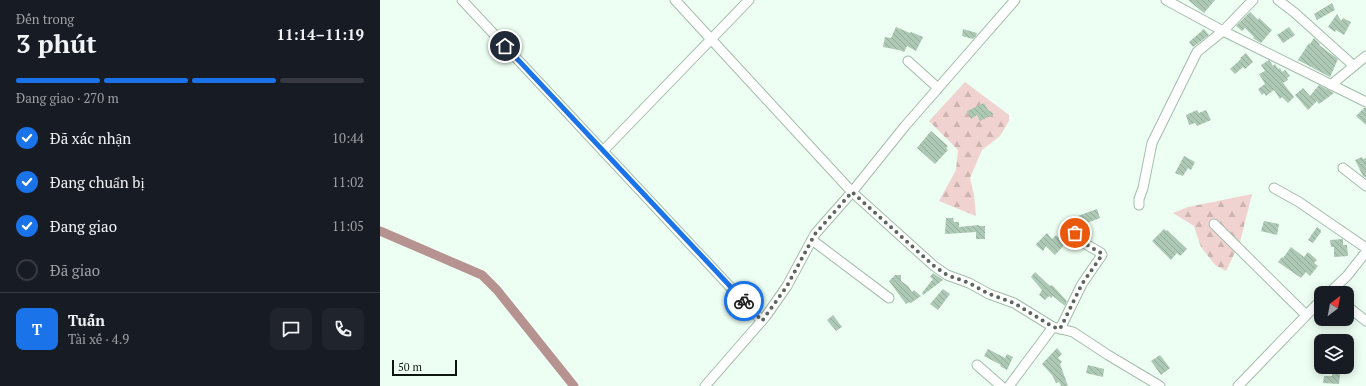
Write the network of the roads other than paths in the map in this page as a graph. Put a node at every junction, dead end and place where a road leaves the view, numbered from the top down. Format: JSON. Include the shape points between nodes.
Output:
{"nodes":[{"id":1,"x":462,"y":0,"type":"edge"},
{"id":2,"x":675,"y":0,"type":"edge"},
{"id":3,"x":749,"y":0,"type":"edge"},
{"id":4,"x":1015,"y":0,"type":"edge"},
{"id":5,"x":1166,"y":0,"type":"edge"},
{"id":6,"x":1253,"y":0,"type":"edge"},
{"id":7,"x":1278,"y":0,"type":"edge"},
{"id":8,"x":1223,"y":31,"type":"junction"},
{"id":9,"x":711,"y":40,"type":"junction"},
{"id":10,"x":1366,"y":56,"type":"edge"},
{"id":11,"x":908,"y":61,"type":"dead end"},
{"id":12,"x":1354,"y":66,"type":"junction"},
{"id":13,"x":1331,"y":85,"type":"junction"},
{"id":14,"x":938,"y":88,"type":"junction"},
{"id":15,"x":1366,"y":102,"type":"edge"},
{"id":16,"x":602,"y":151,"type":"junction"},
{"id":17,"x":1343,"y":168,"type":"dead end"},
{"id":18,"x":1366,"y":186,"type":"edge"},
{"id":19,"x":1274,"y":188,"type":"dead end"},
{"id":20,"x":852,"y":192,"type":"junction"},
{"id":21,"x":1139,"y":205,"type":"dead end"},
{"id":22,"x":1214,"y":224,"type":"dead end"},
{"id":23,"x":1075,"y":230,"type":"dead end"},
{"id":24,"x":812,"y":240,"type":"junction"},
{"id":25,"x":1366,"y":248,"type":"edge"},
{"id":26,"x":1366,"y":252,"type":"edge"},
{"id":27,"x":1337,"y":286,"type":"edge"},
{"id":28,"x":889,"y":298,"type":"dead end"},
{"id":29,"x":1314,"y":307,"type":"edge"},
{"id":30,"x":1354,"y":312,"type":"edge"},
{"id":31,"x":1306,"y":315,"type":"junction"},
{"id":32,"x":762,"y":321,"type":"junction"},
{"id":33,"x":1366,"y":321,"type":"edge"},
{"id":34,"x":1057,"y":328,"type":"junction"},
{"id":35,"x":977,"y":365,"type":"dead end"},
{"id":36,"x":706,"y":386,"type":"edge"},
{"id":37,"x":1000,"y":386,"type":"edge"},
{"id":38,"x":1009,"y":386,"type":"edge"},
{"id":39,"x":1160,"y":386,"type":"edge"},
{"id":40,"x":1238,"y":386,"type":"edge"}],
"edges":[{"from":1,"to":16,"type":"street"},
{"from":2,"to":9,"type":"street"},
{"from":3,"to":9,"type":"street"},
{"from":4,"to":14,"type":"street"},
{"from":5,"to":8,"type":"street"},
{"from":6,"to":8,"type":"street"},
{"from":7,"to":12,"type":"street"},
{"from":8,"to":13,"type":"street"},
{"from":8,"to":21,"type":"street","via":[[1197,52],[1152,143]]},
{"from":9,"to":16,"type":"street"},
{"from":9,"to":20,"type":"street"},
{"from":10,"to":12,"type":"street"},
{"from":11,"to":14,"type":"street"},
{"from":12,"to":13,"type":"street"},
{"from":13,"to":15,"type":"street"},
{"from":14,"to":20,"type":"street"},
{"from":16,"to":32,"type":"street"},
{"from":17,"to":18,"type":"street"},
{"from":19,"to":25,"type":"street"},
{"from":20,"to":24,"type":"street"},
{"from":20,"to":34,"type":"street","via":[[947,275],[1014,303]]},
{"from":22,"to":31,"type":"street"},
{"from":23,"to":34,"type":"street","via":[[1077,239],[1102,255]]},
{"from":24,"to":28,"type":"street"},
{"from":24,"to":32,"type":"street","via":[[787,286]]},
{"from":26,"to":27,"type":"street"},
{"from":29,"to":31,"type":"street"},
{"from":30,"to":33,"type":"street"},
{"from":31,"to":40,"type":"street"},
{"from":32,"to":36,"type":"street"},
{"from":34,"to":38,"type":"street"},
{"from":34,"to":39,"type":"street","via":[[1073,332]]},
{"from":35,"to":37,"type":"street"}]}
